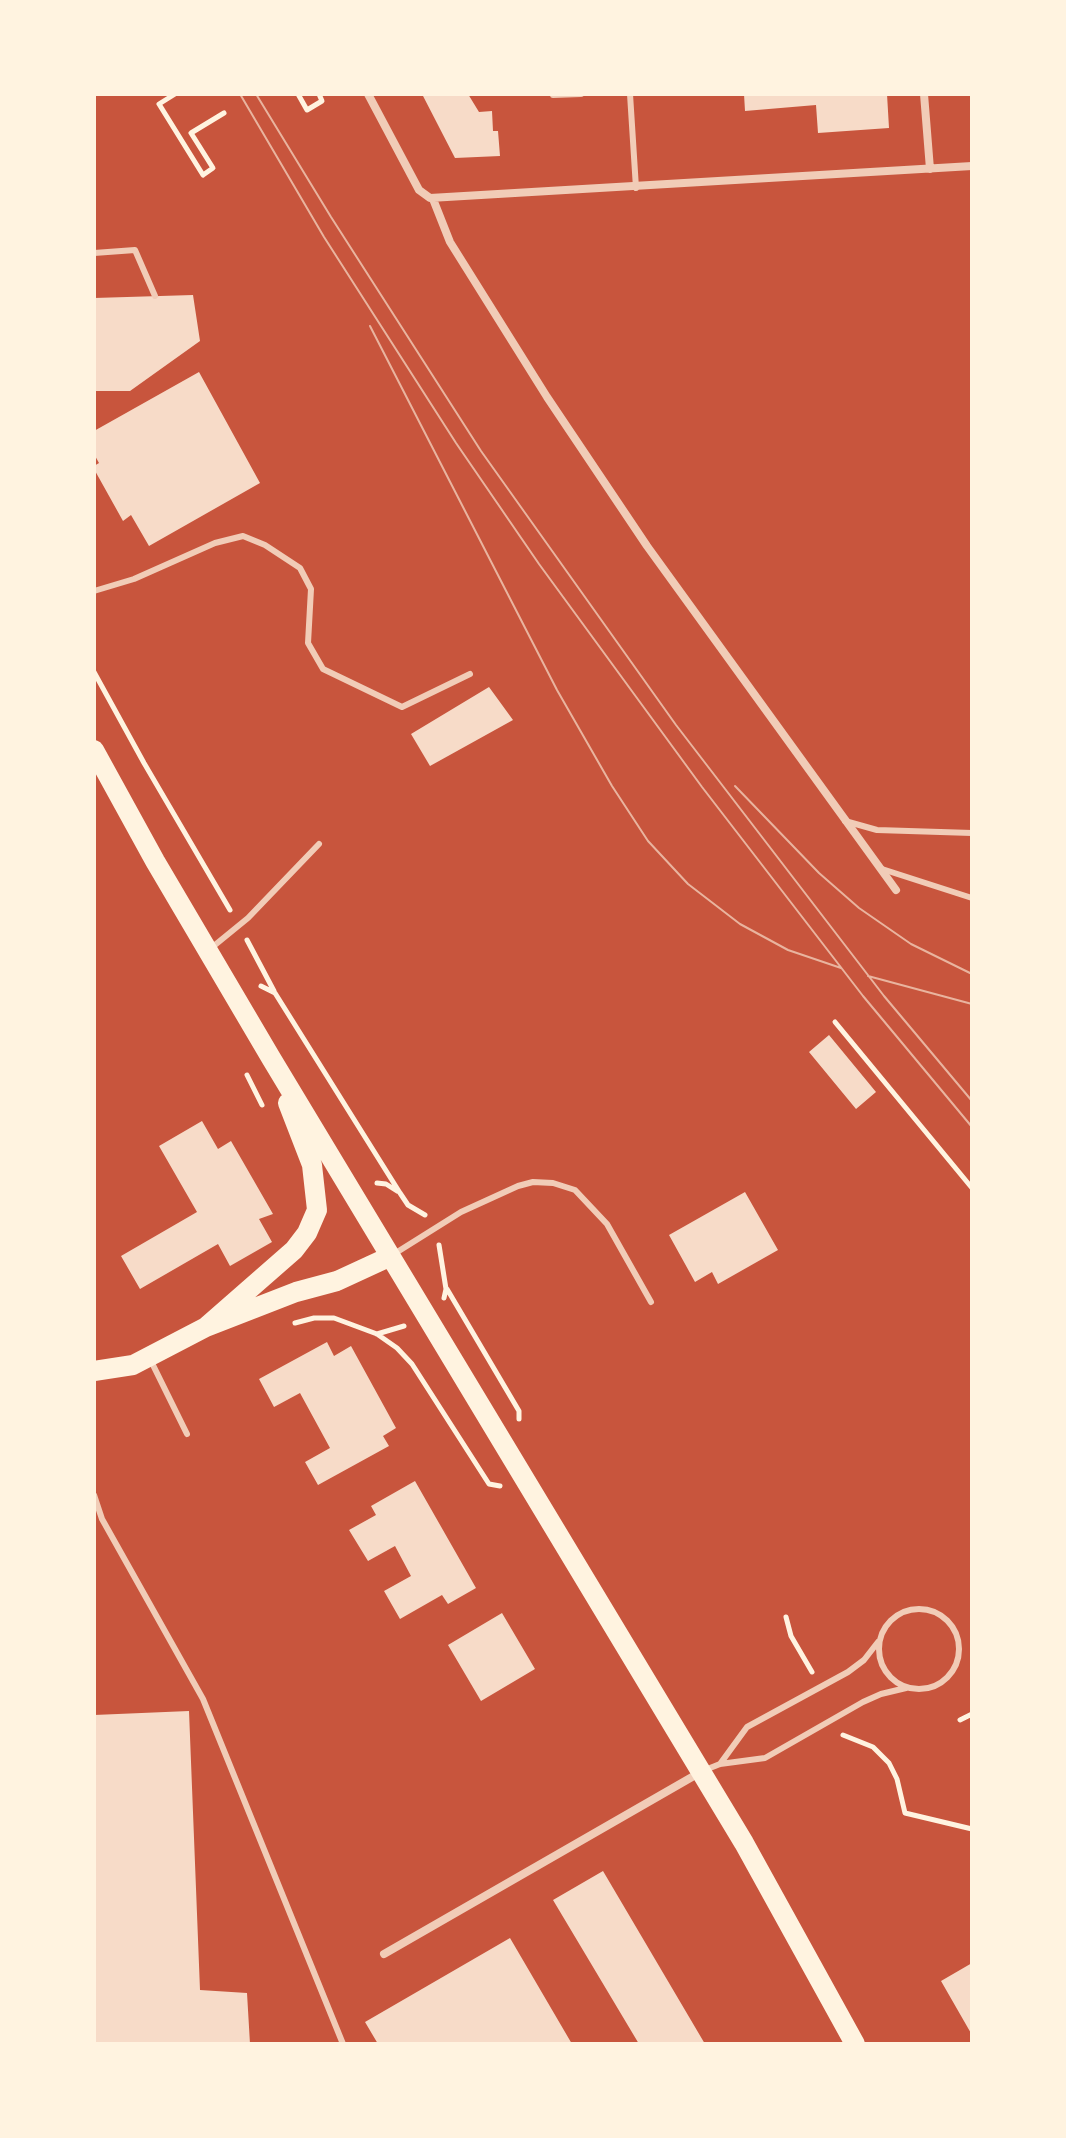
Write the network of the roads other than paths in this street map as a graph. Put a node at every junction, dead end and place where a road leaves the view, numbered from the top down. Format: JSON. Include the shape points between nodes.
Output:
{"nodes":[{"id":1,"x":368,"y":94,"type":"edge"},
{"id":2,"x":581,"y":94,"type":"edge"},
{"id":3,"x":630,"y":94,"type":"edge"},
{"id":4,"x":924,"y":94,"type":"edge"},
{"id":5,"x":553,"y":95,"type":"edge"},
{"id":6,"x":972,"y":166,"type":"edge"},
{"id":7,"x":930,"y":169,"type":"junction"},
{"id":8,"x":636,"y":188,"type":"junction"},
{"id":9,"x":433,"y":199,"type":"junction"},
{"id":10,"x":94,"y":253,"type":"edge"},
{"id":11,"x":155,"y":296,"type":"dead end"},
{"id":12,"x":94,"y":591,"type":"edge"},
{"id":13,"x":470,"y":674,"type":"dead end"},
{"id":14,"x":94,"y":750,"type":"edge"},
{"id":15,"x":845,"y":821,"type":"junction"},
{"id":16,"x":972,"y":833,"type":"edge"},
{"id":17,"x":319,"y":844,"type":"dead end"},
{"id":18,"x":882,"y":869,"type":"junction"},
{"id":19,"x":896,"y":890,"type":"dead end"},
{"id":20,"x":972,"y":898,"type":"edge"},
{"id":21,"x":212,"y":958,"type":"junction"},
{"id":22,"x":271,"y":1058,"type":"junction"},
{"id":23,"x":389,"y":1257,"type":"junction"},
{"id":24,"x":651,"y":1302,"type":"dead end"},
{"id":25,"x":206,"y":1327,"type":"junction"},
{"id":26,"x":150,"y":1358,"type":"junction"},
{"id":27,"x":94,"y":1371,"type":"edge"},
{"id":28,"x":187,"y":1434,"type":"dead end"},
{"id":29,"x":94,"y":1495,"type":"edge"},
{"id":30,"x":879,"y":1641,"type":"junction"},
{"id":31,"x":906,"y":1688,"type":"junction"},
{"id":32,"x":711,"y":1768,"type":"junction"},
{"id":33,"x":384,"y":1954,"type":"dead end"},
{"id":34,"x":343,"y":2044,"type":"edge"},
{"id":35,"x":855,"y":2044,"type":"edge"}],
"edges":[{"from":1,"to":9,"type":"street","via":[[419,190]]},
{"from":2,"to":5,"type":"lane"},
{"from":3,"to":8,"type":"lane"},
{"from":4,"to":7,"type":"street"},
{"from":6,"to":7,"type":"street"},
{"from":7,"to":8,"type":"street"},
{"from":8,"to":9,"type":"street"},
{"from":9,"to":15,"type":"street","via":[[450,242],[547,397]]},
{"from":10,"to":11,"type":"lane","via":[[135,250]]},
{"from":12,"to":13,"type":"lane","via":[[243,536],[300,568],[311,589],[308,643],[323,669],[402,707]]},
{"from":14,"to":21,"type":"main road"},
{"from":15,"to":16,"type":"lane","via":[[877,830]]},
{"from":15,"to":18,"type":"street"},
{"from":17,"to":21,"type":"lane"},
{"from":18,"to":19,"type":"street"},
{"from":18,"to":20,"type":"lane"},
{"from":21,"to":22,"type":"main road"},
{"from":22,"to":23,"type":"main road"},
{"from":22,"to":25,"type":"main road","via":[[312,1165],[317,1210],[294,1250]]},
{"from":23,"to":24,"type":"lane","via":[[461,1212],[518,1186],[553,1183],[575,1190],[600,1215]]},
{"from":23,"to":25,"type":"main road"},
{"from":23,"to":32,"type":"main road"},
{"from":25,"to":26,"type":"main road"},
{"from":26,"to":27,"type":"main road"},
{"from":26,"to":28,"type":"lane"},
{"from":29,"to":34,"type":"lane","via":[[102,1519],[203,1699]]},
{"from":30,"to":31,"type":"lane","via":[[881,1664]]},
{"from":30,"to":31,"type":"lane","via":[[890,1620],[911,1609],[936,1612],[954,1629],[959,1652],[950,1674],[930,1688]]},
{"from":30,"to":32,"type":"lane","via":[[848,1672],[747,1727]]},
{"from":31,"to":32,"type":"lane","via":[[881,1694],[765,1758]]},
{"from":32,"to":33,"type":"street"},
{"from":32,"to":35,"type":"main road","via":[[744,1843]]}]}
